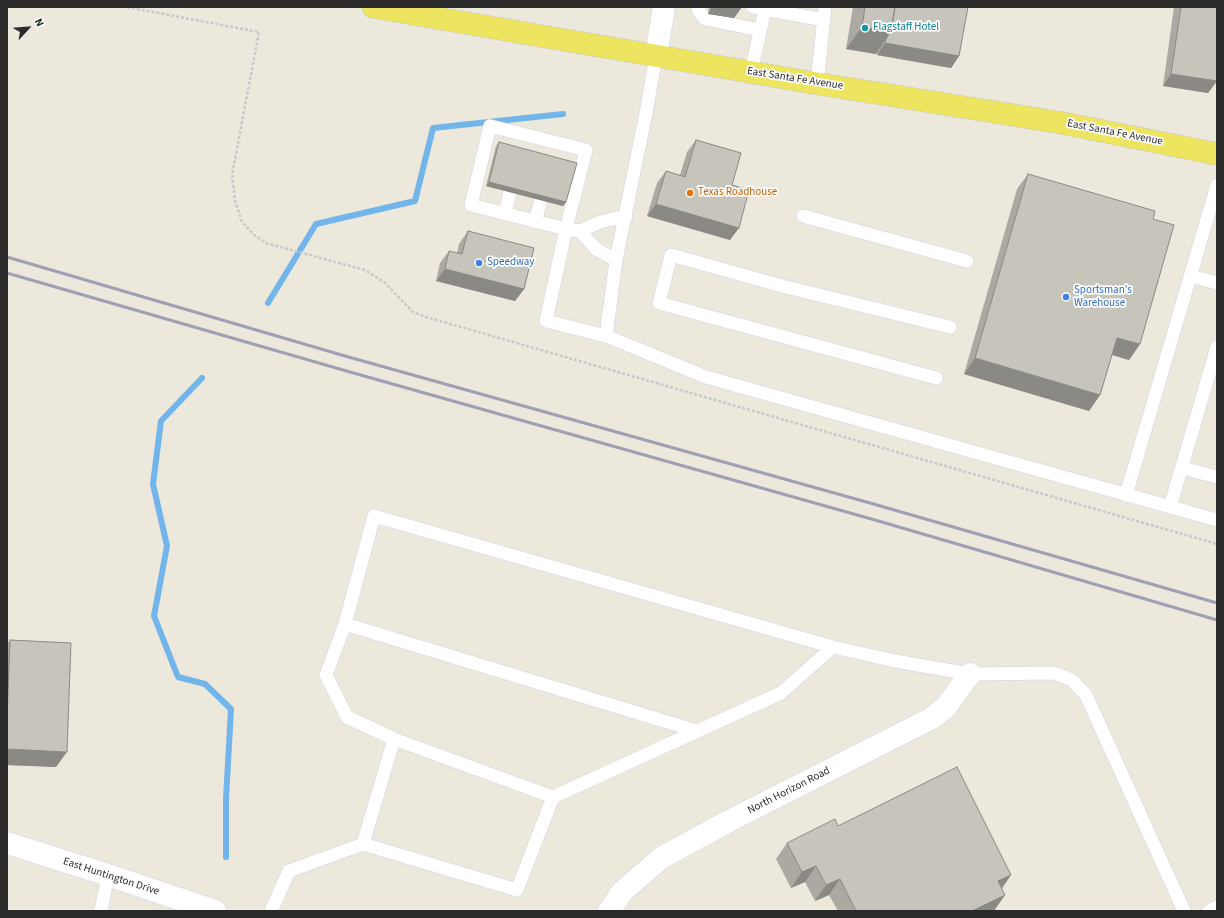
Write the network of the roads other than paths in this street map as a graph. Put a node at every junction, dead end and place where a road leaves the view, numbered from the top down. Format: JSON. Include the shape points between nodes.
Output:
{"nodes":[{"id":1,"x":373,"y":7,"type":"edge"},
{"id":2,"x":664,"y":7,"type":"edge"},
{"id":3,"x":699,"y":7,"type":"edge"},
{"id":4,"x":759,"y":8,"type":"edge"},
{"id":5,"x":825,"y":13,"type":"edge"},
{"id":6,"x":760,"y":30,"type":"junction"},
{"id":7,"x":656,"y":56,"type":"junction"},
{"id":8,"x":751,"y":72,"type":"junction"},
{"id":9,"x":817,"y":83,"type":"junction"},
{"id":10,"x":1217,"y":154,"type":"edge"},
{"id":11,"x":1217,"y":185,"type":"edge"},
{"id":12,"x":510,"y":192,"type":"edge"},
{"id":13,"x":541,"y":200,"type":"edge"},
{"id":14,"x":505,"y":214,"type":"junction"},
{"id":15,"x":626,"y":216,"type":"junction"},
{"id":16,"x":802,"y":216,"type":"dead end"},
{"id":17,"x":536,"y":222,"type":"junction"},
{"id":18,"x":566,"y":229,"type":"junction"},
{"id":19,"x":580,"y":231,"type":"junction"},
{"id":20,"x":616,"y":260,"type":"junction"},
{"id":21,"x":967,"y":261,"type":"dead end"},
{"id":22,"x":1190,"y":276,"type":"junction"},
{"id":23,"x":1217,"y":283,"type":"edge"},
{"id":24,"x":950,"y":327,"type":"dead end"},
{"id":25,"x":606,"y":336,"type":"junction"},
{"id":26,"x":1217,"y":347,"type":"edge"},
{"id":27,"x":936,"y":378,"type":"dead end"},
{"id":28,"x":1182,"y":468,"type":"junction"},
{"id":29,"x":1217,"y":477,"type":"edge"},
{"id":30,"x":1126,"y":495,"type":"junction"},
{"id":31,"x":1170,"y":507,"type":"junction"},
{"id":32,"x":1217,"y":520,"type":"edge"},
{"id":33,"x":344,"y":624,"type":"junction"},
{"id":34,"x":833,"y":647,"type":"junction"},
{"id":35,"x":970,"y":674,"type":"junction"},
{"id":36,"x":697,"y":731,"type":"junction"},
{"id":37,"x":394,"y":739,"type":"junction"},
{"id":38,"x":553,"y":797,"type":"junction"},
{"id":39,"x":7,"y":843,"type":"edge"},
{"id":40,"x":363,"y":844,"type":"junction"},
{"id":41,"x":108,"y":875,"type":"junction"},
{"id":42,"x":1217,"y":907,"type":"edge"},
{"id":43,"x":101,"y":911,"type":"edge"},
{"id":44,"x":215,"y":911,"type":"edge"},
{"id":45,"x":272,"y":911,"type":"edge"},
{"id":46,"x":609,"y":911,"type":"edge"},
{"id":47,"x":1184,"y":911,"type":"edge"},
{"id":48,"x":1209,"y":911,"type":"edge"}],
"edges":[{"from":1,"to":7,"type":"main road","name":"East Santa Fe Avenue"},
{"from":2,"to":7,"type":"street"},
{"from":3,"to":6,"type":"lane","via":[[698,10],[705,18]]},
{"from":4,"to":5,"type":"lane"},
{"from":4,"to":6,"type":"lane"},
{"from":5,"to":9,"type":"lane"},
{"from":6,"to":8,"type":"lane"},
{"from":7,"to":8,"type":"main road","name":"East Santa Fe Avenue"},
{"from":7,"to":15,"type":"lane"},
{"from":8,"to":9,"type":"main road","name":"East Santa Fe Avenue"},
{"from":9,"to":10,"type":"main road","name":"East Santa Fe Avenue","via":[[1062,123]]},
{"from":11,"to":22,"type":"lane"},
{"from":12,"to":14,"type":"lane"},
{"from":13,"to":17,"type":"lane"},
{"from":14,"to":17,"type":"lane"},
{"from":14,"to":18,"type":"lane","via":[[471,205],[490,126],[524,141],[554,149],[586,150]]},
{"from":15,"to":19,"type":"lane","via":[[600,222]]},
{"from":15,"to":20,"type":"lane"},
{"from":16,"to":21,"type":"lane"},
{"from":17,"to":18,"type":"lane"},
{"from":18,"to":19,"type":"lane"},
{"from":18,"to":25,"type":"lane","via":[[546,321]]},
{"from":19,"to":20,"type":"lane","via":[[596,249]]},
{"from":20,"to":25,"type":"lane"},
{"from":22,"to":23,"type":"lane"},
{"from":22,"to":30,"type":"lane"},
{"from":24,"to":27,"type":"lane","via":[[782,286],[671,255],[659,303]]},
{"from":25,"to":30,"type":"lane","via":[[706,378]]},
{"from":26,"to":28,"type":"lane"},
{"from":28,"to":29,"type":"lane"},
{"from":28,"to":31,"type":"lane"},
{"from":30,"to":31,"type":"lane"},
{"from":31,"to":32,"type":"lane"},
{"from":33,"to":34,"type":"lane","via":[[374,516]]},
{"from":33,"to":36,"type":"lane"},
{"from":33,"to":37,"type":"lane","via":[[326,674],[347,717]]},
{"from":34,"to":35,"type":"lane"},
{"from":34,"to":36,"type":"lane","via":[[781,693]]},
{"from":35,"to":46,"type":"street","name":"North Horizon Road","via":[[946,707],[932,718],[661,858],[622,892]]},
{"from":35,"to":47,"type":"lane","via":[[1054,673],[1072,680],[1086,695]]},
{"from":36,"to":38,"type":"lane"},
{"from":37,"to":38,"type":"lane"},
{"from":37,"to":40,"type":"lane"},
{"from":38,"to":40,"type":"lane","via":[[518,890]]},
{"from":39,"to":41,"type":"street","name":"East Huntington Drive"},
{"from":40,"to":45,"type":"lane","via":[[289,871]]},
{"from":41,"to":43,"type":"lane"},
{"from":41,"to":44,"type":"street","name":"East Huntington Drive"},
{"from":42,"to":48,"type":"lane"}]}
